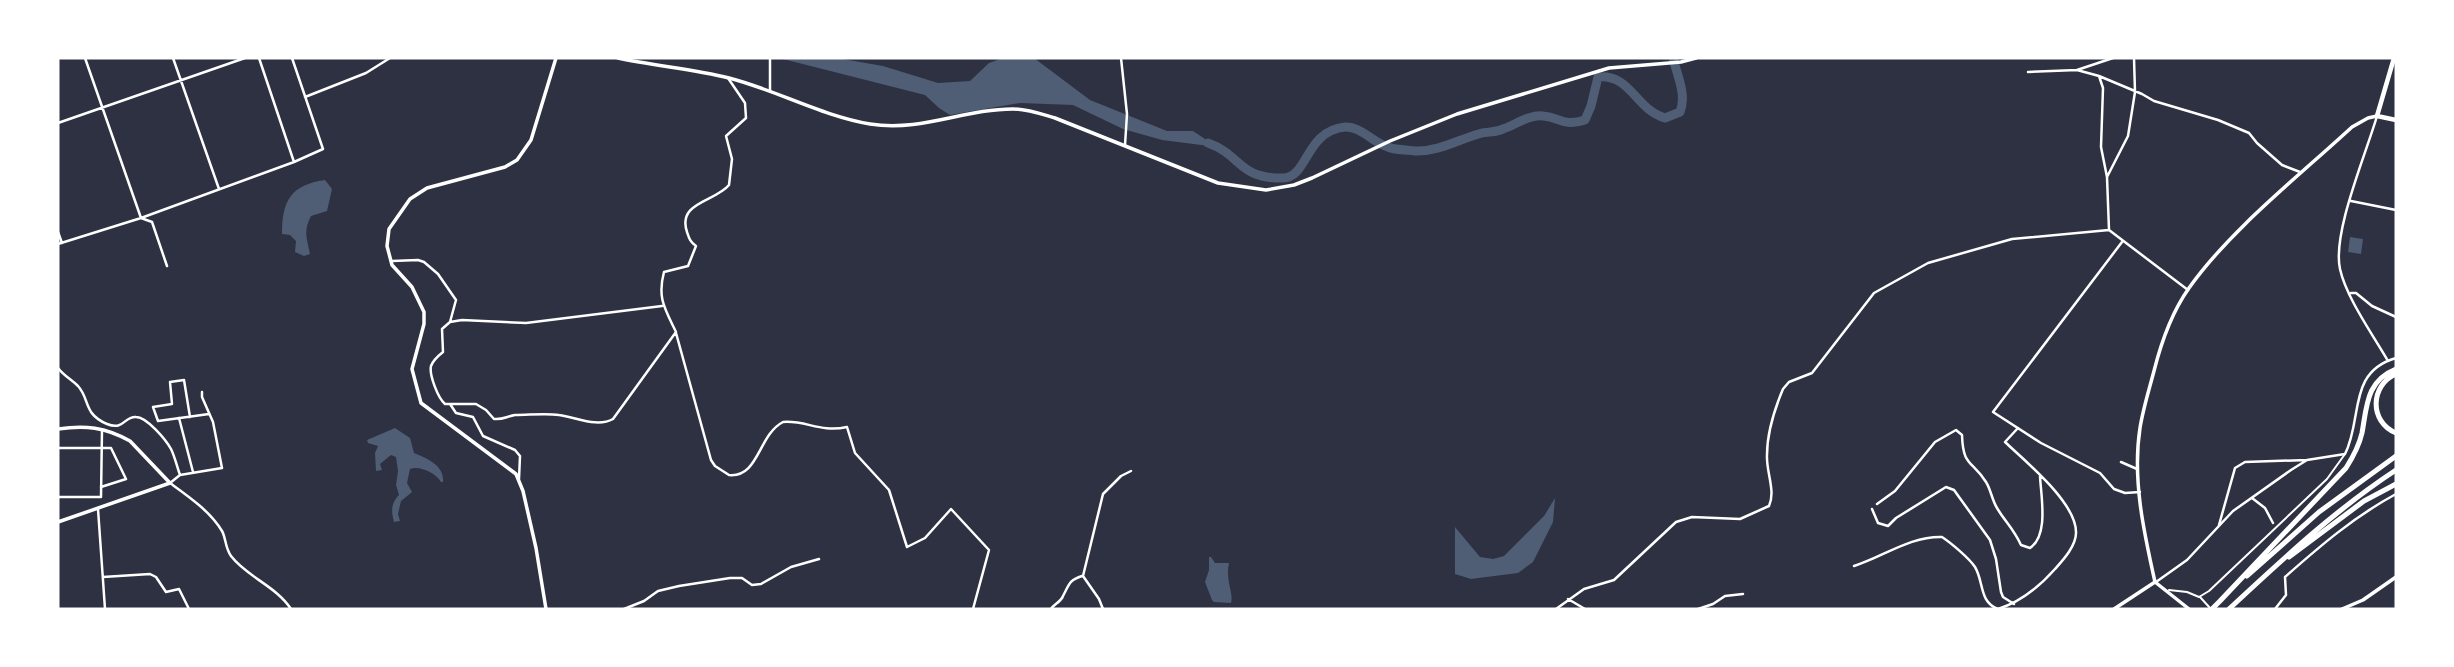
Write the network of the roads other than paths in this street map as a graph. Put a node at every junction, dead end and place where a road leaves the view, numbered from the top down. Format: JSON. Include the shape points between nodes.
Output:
{"nodes":[{"id":1,"x":85,"y":58,"type":"edge"},
{"id":2,"x":173,"y":58,"type":"edge"},
{"id":3,"x":245,"y":58,"type":"edge"},
{"id":4,"x":259,"y":58,"type":"edge"},
{"id":5,"x":292,"y":58,"type":"edge"},
{"id":6,"x":390,"y":58,"type":"edge"},
{"id":7,"x":556,"y":58,"type":"edge"},
{"id":8,"x":618,"y":58,"type":"edge"},
{"id":9,"x":770,"y":58,"type":"edge"},
{"id":10,"x":1121,"y":58,"type":"edge"},
{"id":11,"x":1696,"y":58,"type":"edge"},
{"id":12,"x":2113,"y":58,"type":"edge"},
{"id":13,"x":2134,"y":58,"type":"edge"},
{"id":14,"x":2394,"y":58,"type":"edge"},
{"id":15,"x":2077,"y":70,"type":"junction"},
{"id":16,"x":2028,"y":72,"type":"dead end"},
{"id":17,"x":2099,"y":76,"type":"junction"},
{"id":18,"x":728,"y":78,"type":"junction"},
{"id":19,"x":181,"y":80,"type":"junction"},
{"id":20,"x":770,"y":91,"type":"junction"},
{"id":21,"x":2135,"y":92,"type":"junction"},
{"id":22,"x":305,"y":97,"type":"junction"},
{"id":23,"x":103,"y":107,"type":"junction"},
{"id":24,"x":2377,"y":116,"type":"junction"},
{"id":25,"x":2396,"y":120,"type":"edge"},
{"id":26,"x":58,"y":123,"type":"edge"},
{"id":27,"x":1125,"y":146,"type":"junction"},
{"id":28,"x":294,"y":162,"type":"junction"},
{"id":29,"x":2302,"y":173,"type":"junction"},
{"id":30,"x":2107,"y":177,"type":"junction"},
{"id":31,"x":219,"y":189,"type":"junction"},
{"id":32,"x":2351,"y":201,"type":"junction"},
{"id":33,"x":2396,"y":210,"type":"edge"},
{"id":34,"x":141,"y":218,"type":"junction"},
{"id":35,"x":2109,"y":230,"type":"junction"},
{"id":36,"x":58,"y":232,"type":"edge"},
{"id":37,"x":2122,"y":242,"type":"junction"},
{"id":38,"x":60,"y":244,"type":"edge"},
{"id":39,"x":390,"y":261,"type":"junction"},
{"id":40,"x":167,"y":266,"type":"dead end"},
{"id":41,"x":2188,"y":290,"type":"junction"},
{"id":42,"x":2350,"y":293,"type":"junction"},
{"id":43,"x":662,"y":306,"type":"junction"},
{"id":44,"x":2396,"y":317,"type":"edge"},
{"id":45,"x":450,"y":322,"type":"junction"},
{"id":46,"x":676,"y":332,"type":"junction"},
{"id":47,"x":2396,"y":358,"type":"edge"},
{"id":48,"x":2388,"y":361,"type":"junction"},
{"id":49,"x":58,"y":368,"type":"edge"},
{"id":50,"x":2396,"y":372,"type":"edge"},
{"id":51,"x":202,"y":392,"type":"dead end"},
{"id":52,"x":450,"y":404,"type":"junction"},
{"id":53,"x":209,"y":414,"type":"junction"},
{"id":54,"x":190,"y":417,"type":"junction"},
{"id":55,"x":179,"y":418,"type":"junction"},
{"id":56,"x":2018,"y":428,"type":"junction"},
{"id":57,"x":58,"y":429,"type":"edge"},
{"id":58,"x":102,"y":430,"type":"junction"},
{"id":59,"x":2396,"y":433,"type":"edge"},
{"id":60,"x":58,"y":448,"type":"edge"},
{"id":61,"x":101,"y":448,"type":"junction"},
{"id":62,"x":2345,"y":454,"type":"junction"},
{"id":63,"x":2396,"y":456,"type":"edge"},
{"id":64,"x":2307,"y":460,"type":"junction"},
{"id":65,"x":2121,"y":462,"type":"dead end"},
{"id":66,"x":2138,"y":469,"type":"junction"},
{"id":67,"x":2396,"y":470,"type":"edge"},
{"id":68,"x":1131,"y":471,"type":"dead end"},
{"id":69,"x":193,"y":472,"type":"junction"},
{"id":70,"x":180,"y":475,"type":"junction"},
{"id":71,"x":2040,"y":476,"type":"junction"},
{"id":72,"x":519,"y":480,"type":"junction"},
{"id":73,"x":170,"y":484,"type":"junction"},
{"id":74,"x":2396,"y":484,"type":"edge"},
{"id":75,"x":101,"y":487,"type":"junction"},
{"id":76,"x":2140,"y":492,"type":"junction"},
{"id":77,"x":2396,"y":494,"type":"edge"},
{"id":78,"x":58,"y":497,"type":"edge"},
{"id":79,"x":2252,"y":498,"type":"junction"},
{"id":80,"x":1877,"y":504,"type":"dead end"},
{"id":81,"x":98,"y":509,"type":"junction"},
{"id":82,"x":1872,"y":509,"type":"dead end"},
{"id":83,"x":58,"y":522,"type":"edge"},
{"id":84,"x":2273,"y":523,"type":"dead end"},
{"id":85,"x":2218,"y":526,"type":"junction"},
{"id":86,"x":819,"y":559,"type":"dead end"},
{"id":87,"x":1854,"y":566,"type":"dead end"},
{"id":88,"x":2270,"y":571,"type":"junction"},
{"id":89,"x":1083,"y":576,"type":"junction"},
{"id":90,"x":103,"y":577,"type":"junction"},
{"id":91,"x":2396,"y":577,"type":"edge"},
{"id":92,"x":2155,"y":582,"type":"junction"},
{"id":93,"x":2165,"y":590,"type":"junction"},
{"id":94,"x":1743,"y":594,"type":"dead end"},
{"id":95,"x":2199,"y":597,"type":"junction"},
{"id":96,"x":1568,"y":599,"type":"junction"},
{"id":97,"x":2220,"y":601,"type":"junction"},
{"id":98,"x":2014,"y":604,"type":"junction"},
{"id":99,"x":105,"y":609,"type":"edge"},
{"id":100,"x":189,"y":609,"type":"edge"},
{"id":101,"x":291,"y":609,"type":"edge"},
{"id":102,"x":546,"y":609,"type":"edge"},
{"id":103,"x":624,"y":609,"type":"edge"},
{"id":104,"x":973,"y":609,"type":"edge"},
{"id":105,"x":1051,"y":609,"type":"edge"},
{"id":106,"x":1103,"y":609,"type":"edge"},
{"id":107,"x":1556,"y":609,"type":"edge"},
{"id":108,"x":1585,"y":609,"type":"edge"},
{"id":109,"x":1698,"y":609,"type":"edge"},
{"id":110,"x":2114,"y":609,"type":"edge"},
{"id":111,"x":2189,"y":609,"type":"edge"},
{"id":112,"x":2211,"y":609,"type":"edge"},
{"id":113,"x":2229,"y":609,"type":"edge"},
{"id":114,"x":2275,"y":609,"type":"edge"},
{"id":115,"x":2342,"y":609,"type":"edge"}],
"edges":[{"from":1,"to":23,"type":"street"},
{"from":2,"to":19,"type":"street"},
{"from":3,"to":19,"type":"street"},
{"from":4,"to":28,"type":"street"},
{"from":5,"to":22,"type":"street"},
{"from":6,"to":22,"type":"street","via":[[366,73]]},
{"from":7,"to":39,"type":"main road","via":[[526,150],[505,167],[427,188],[410,199],[389,229]]},
{"from":8,"to":18,"type":"main road"},
{"from":9,"to":20,"type":"street"},
{"from":10,"to":27,"type":"street"},
{"from":11,"to":27,"type":"main road","via":[[1609,68],[1444,118],[1312,178],[1266,190],[1218,184]]},
{"from":12,"to":15,"type":"street"},
{"from":13,"to":21,"type":"street"},
{"from":14,"to":24,"type":"highway"},
{"from":15,"to":16,"type":"street"},
{"from":15,"to":17,"type":"street"},
{"from":17,"to":21,"type":"street"},
{"from":17,"to":30,"type":"street","via":[[2101,147]]},
{"from":18,"to":20,"type":"main road"},
{"from":18,"to":43,"type":"street","via":[[745,103],[746,118],[726,136],[732,159],[729,185],[687,215],[685,228],[696,246],[688,266],[664,272]]},
{"from":19,"to":23,"type":"street"},
{"from":19,"to":31,"type":"street"},
{"from":20,"to":27,"type":"main road","via":[[871,124],[923,125],[992,111],[1031,111]]},
{"from":21,"to":29,"type":"street","via":[[2249,133],[2282,165]]},
{"from":21,"to":30,"type":"street","via":[[2126,143]]},
{"from":22,"to":28,"type":"street","via":[[323,149]]},
{"from":23,"to":26,"type":"street"},
{"from":23,"to":34,"type":"street"},
{"from":24,"to":25,"type":"highway"},
{"from":24,"to":29,"type":"main road","via":[[2353,127]]},
{"from":24,"to":32,"type":"street"},
{"from":28,"to":31,"type":"street"},
{"from":29,"to":41,"type":"main road","via":[[2220,250]]},
{"from":30,"to":35,"type":"street"},
{"from":31,"to":34,"type":"street"},
{"from":32,"to":33,"type":"street"},
{"from":32,"to":42,"type":"street","via":[[2338,255]]},
{"from":34,"to":38,"type":"street"},
{"from":34,"to":40,"type":"street","via":[[152,222]]},
{"from":35,"to":37,"type":"street"},
{"from":35,"to":96,"type":"street","via":[[1995,242],[1928,263],[1874,293],[1812,373],[1783,389],[1768,446],[1769,506],[1740,519],[1692,517],[1676,522],[1614,580]]},
{"from":36,"to":38,"type":"street"},
{"from":37,"to":41,"type":"street"},
{"from":37,"to":56,"type":"street","via":[[1993,412]]},
{"from":39,"to":45,"type":"street","via":[[418,260],[438,274],[456,300]]},
{"from":39,"to":72,"type":"main road","via":[[412,287],[424,312],[412,369],[421,403]]},
{"from":41,"to":66,"type":"main road","via":[[2156,363],[2140,429]]},
{"from":42,"to":44,"type":"street"},
{"from":42,"to":48,"type":"street"},
{"from":43,"to":45,"type":"street","via":[[526,323]]},
{"from":43,"to":46,"type":"street"},
{"from":45,"to":52,"type":"street","via":[[442,329],[443,352],[431,369],[441,400]]},
{"from":46,"to":52,"type":"street","via":[[607,423],[558,415],[515,415],[499,420],[476,404]]},
{"from":46,"to":104,"type":"street","via":[[715,466],[729,475],[745,472],[766,437],[783,422],[819,429],[847,427],[855,453],[889,490],[907,547],[922,541],[951,509],[989,550]]},
{"from":47,"to":48,"type":"street"},
{"from":48,"to":62,"type":"street","via":[[2372,372],[2360,391]]},
{"from":49,"to":70,"type":"street","via":[[79,387],[86,407],[98,419],[117,426],[131,417],[148,422],[170,447]]},
{"from":50,"to":59,"type":"highway","via":[[2382,384],[2375,403],[2383,425]]},
{"from":50,"to":97,"type":"highway","via":[[2379,379],[2370,390],[2360,442],[2346,468]]},
{"from":51,"to":53,"type":"street"},
{"from":52,"to":72,"type":"street","via":[[456,413],[473,417],[483,436],[520,456]]},
{"from":53,"to":54,"type":"street"},
{"from":53,"to":69,"type":"street","via":[[222,468]]},
{"from":54,"to":55,"type":"street"},
{"from":54,"to":55,"type":"street","via":[[184,380],[170,382],[172,404],[153,407],[158,421]]},
{"from":55,"to":69,"type":"street"},
{"from":56,"to":71,"type":"street","via":[[2005,442]]},
{"from":56,"to":76,"type":"street","via":[[2100,473],[2119,492]]},
{"from":57,"to":58,"type":"main road","via":[[88,426]]},
{"from":58,"to":61,"type":"street"},
{"from":58,"to":73,"type":"main road","via":[[130,441]]},
{"from":60,"to":61,"type":"street"},
{"from":61,"to":75,"type":"street"},
{"from":61,"to":75,"type":"street","via":[[111,448],[126,479]]},
{"from":62,"to":64,"type":"street"},
{"from":62,"to":95,"type":"street","via":[[2275,531]]},
{"from":63,"to":97,"type":"highway","via":[[2319,512]]},
{"from":64,"to":79,"type":"street"},
{"from":64,"to":85,"type":"street","via":[[2245,463],[2235,468]]},
{"from":65,"to":66,"type":"street"},
{"from":66,"to":76,"type":"main road"},
{"from":67,"to":88,"type":"highway","via":[[2329,519]]},
{"from":68,"to":89,"type":"street","via":[[1103,494]]},
{"from":69,"to":70,"type":"street"},
{"from":70,"to":73,"type":"street"},
{"from":71,"to":80,"type":"street","via":[[2041,526],[2039,538],[2030,548],[2021,545],[1987,483],[1965,460],[1962,435],[1956,429],[1935,442],[1895,491]]},
{"from":71,"to":98,"type":"street","via":[[2062,499],[2076,534],[2058,566]]},
{"from":72,"to":102,"type":"main road"},
{"from":73,"to":81,"type":"main road"},
{"from":73,"to":101,"type":"street","via":[[214,521],[229,554]]},
{"from":74,"to":88,"type":"highway","via":[[2364,501]]},
{"from":75,"to":78,"type":"street","via":[[101,497]]},
{"from":76,"to":92,"type":"main road"},
{"from":77,"to":114,"type":"street","via":[[2341,529],[2285,577],[2286,595]]},
{"from":79,"to":84,"type":"street","via":[[2265,508]]},
{"from":79,"to":85,"type":"street"},
{"from":81,"to":83,"type":"main road"},
{"from":81,"to":90,"type":"street"},
{"from":82,"to":98,"type":"street","via":[[1878,523],[1888,526],[1946,487],[1954,490],[1990,540],[2001,592]]},
{"from":85,"to":92,"type":"street","via":[[2188,560]]},
{"from":86,"to":103,"type":"street","via":[[791,567],[761,584],[730,578],[679,586]]},
{"from":87,"to":98,"type":"street","via":[[1908,543],[1942,537],[1975,567],[1991,607]]},
{"from":88,"to":113,"type":"highway"},
{"from":89,"to":105,"type":"street","via":[[1071,581]]},
{"from":89,"to":106,"type":"street"},
{"from":90,"to":99,"type":"street"},
{"from":90,"to":100,"type":"street","via":[[156,576],[166,592],[179,589]]},
{"from":91,"to":115,"type":"main road"},
{"from":92,"to":93,"type":"main road"},
{"from":92,"to":110,"type":"main road"},
{"from":93,"to":95,"type":"street"},
{"from":93,"to":111,"type":"main road"},
{"from":94,"to":109,"type":"street","via":[[1725,596]]},
{"from":95,"to":112,"type":"street"},
{"from":96,"to":107,"type":"street"},
{"from":96,"to":108,"type":"street"},
{"from":97,"to":112,"type":"highway"}]}
